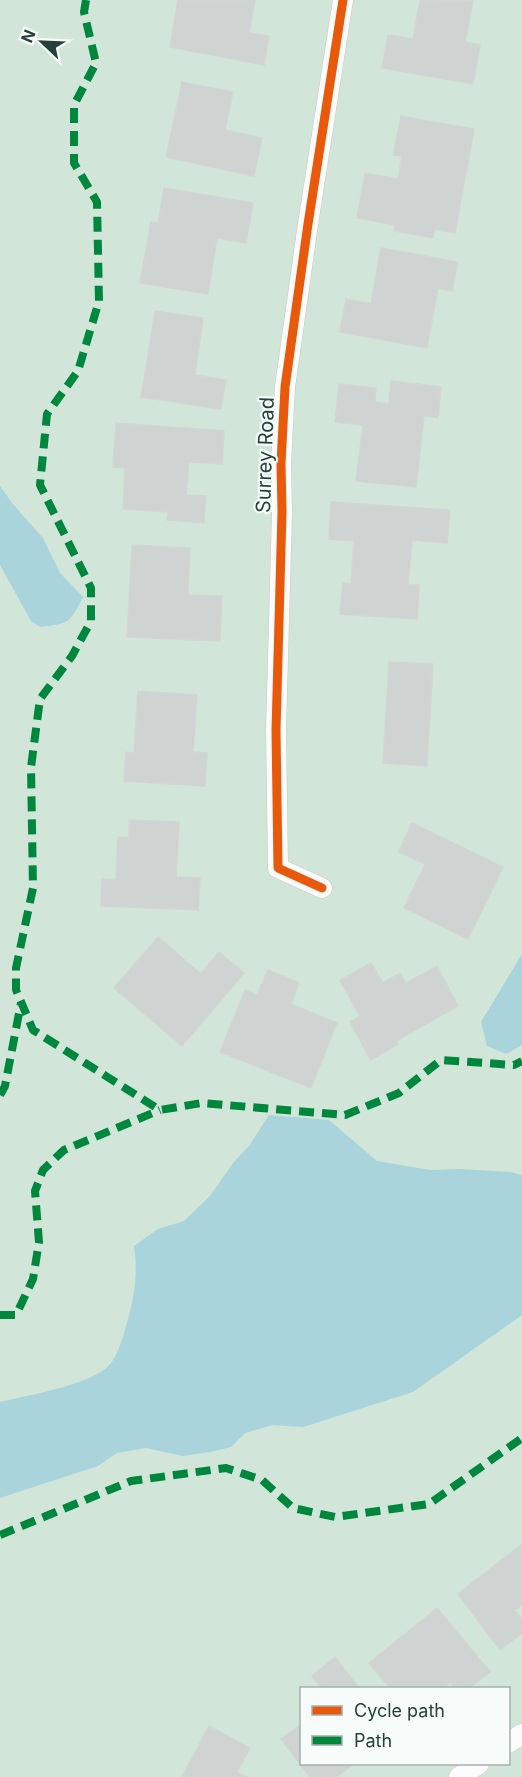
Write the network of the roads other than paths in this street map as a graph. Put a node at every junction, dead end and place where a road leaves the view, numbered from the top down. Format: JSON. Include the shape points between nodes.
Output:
{"nodes":[{"id":1,"x":343,"y":0,"type":"edge"},
{"id":2,"x":322,"y":888,"type":"dead end"},
{"id":3,"x":477,"y":1765,"type":"edge"},
{"id":4,"x":459,"y":1777,"type":"edge"}],
"edges":[{"from":1,"to":2,"type":"street","name":"Surrey Road","via":[[285,387],[281,463],[276,730],[278,868]]},
{"from":3,"to":4,"type":"street"}]}
